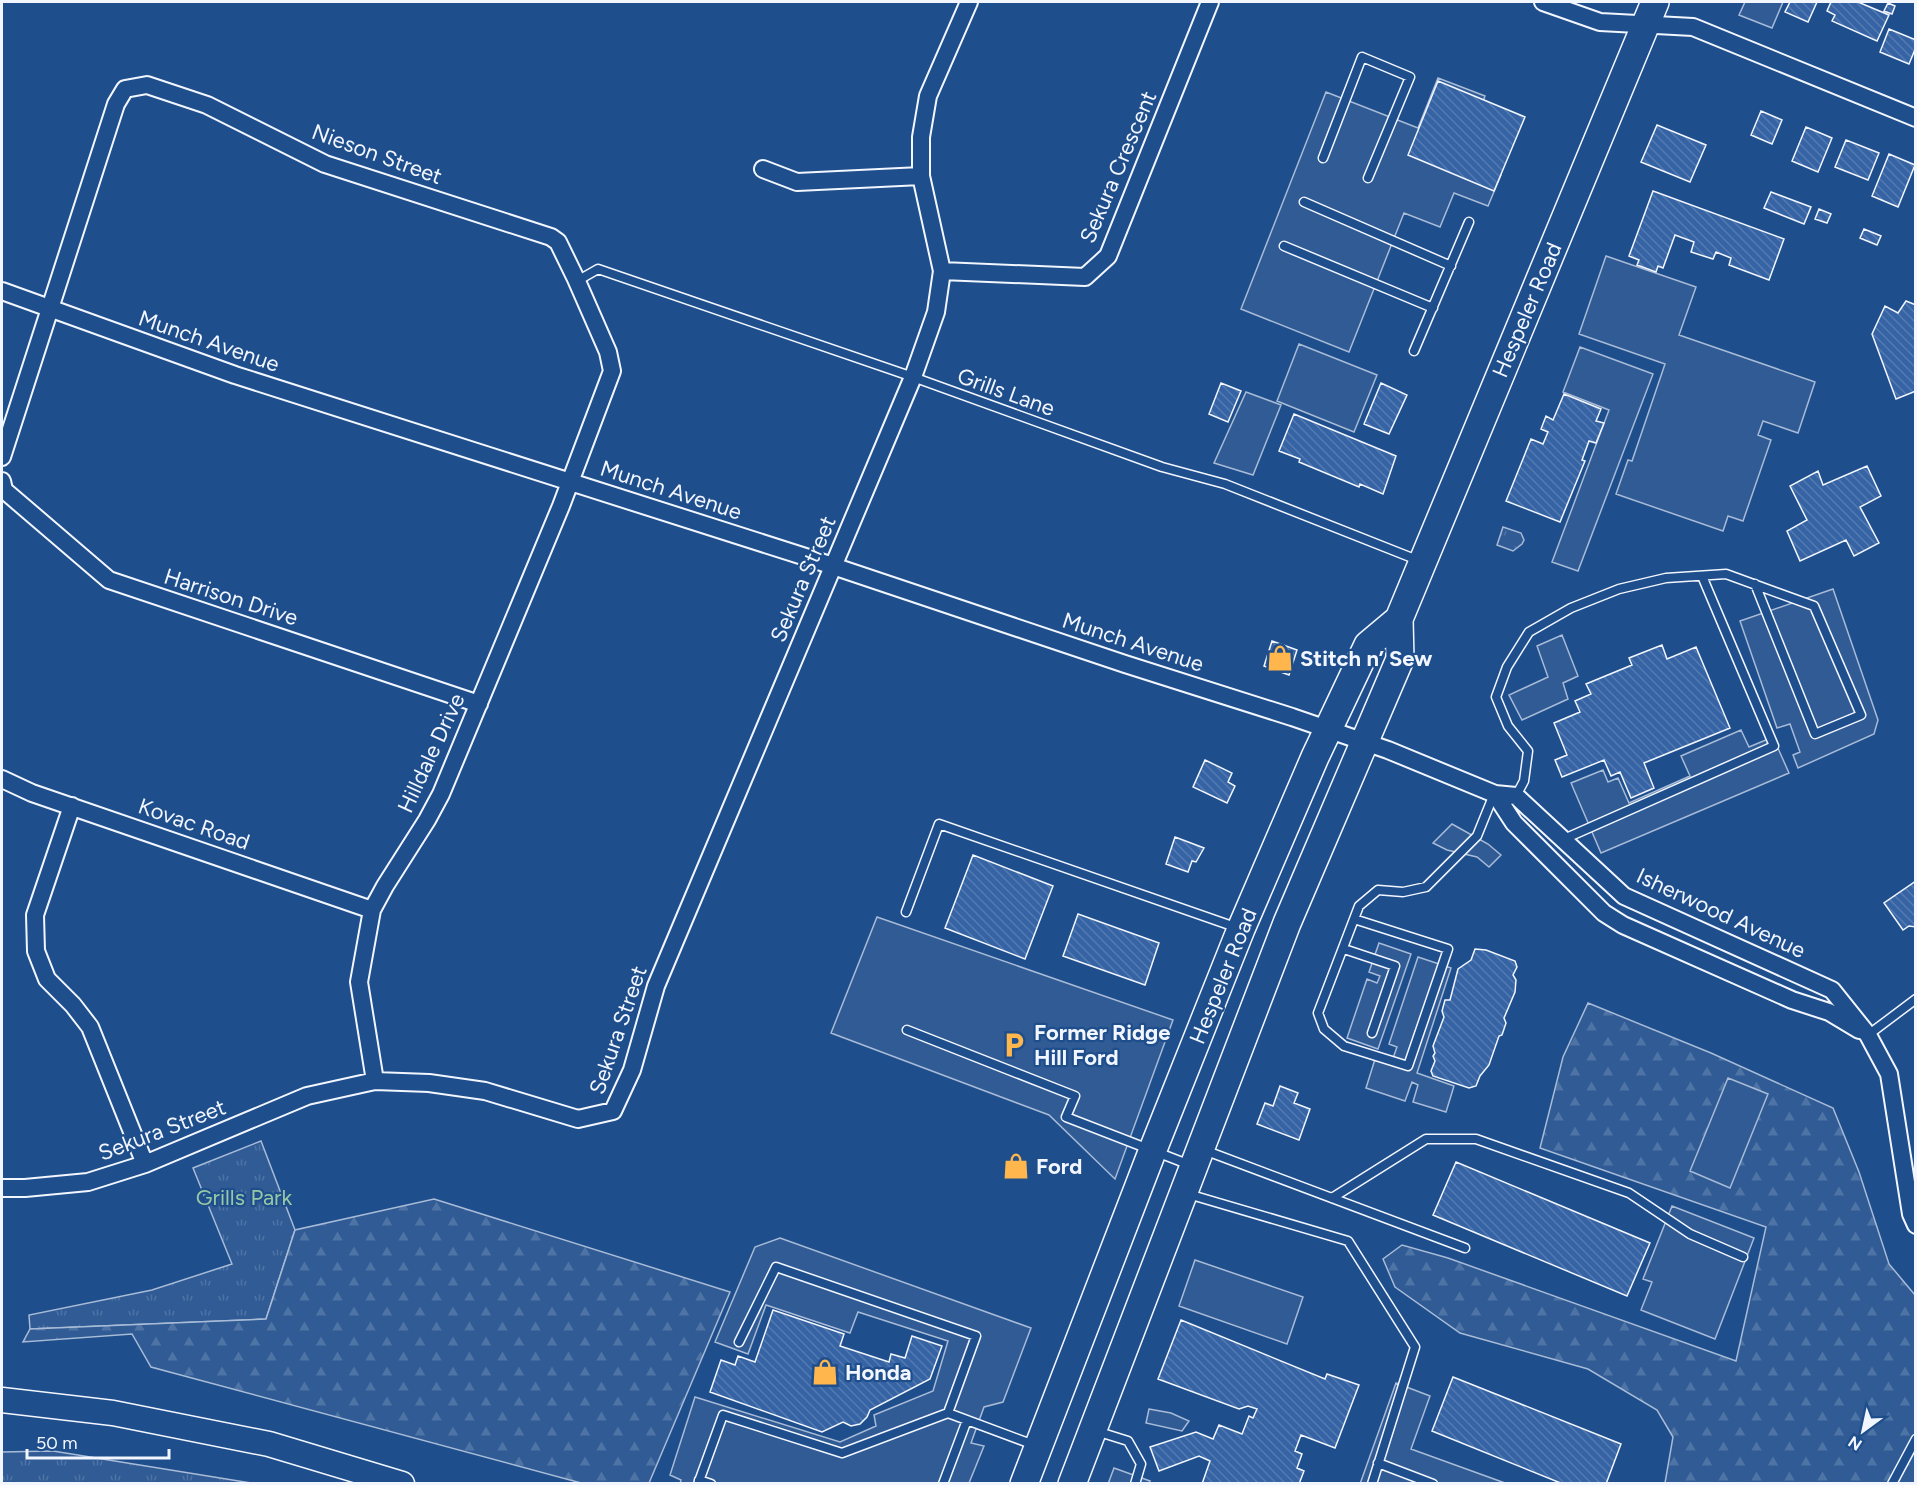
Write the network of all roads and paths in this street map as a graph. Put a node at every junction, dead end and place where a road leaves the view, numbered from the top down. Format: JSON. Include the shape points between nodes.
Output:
{"nodes":[{"id":1,"x":969,"y":2,"type":"edge"},
{"id":2,"x":1210,"y":2,"type":"edge"},
{"id":3,"x":1543,"y":2,"type":"edge"},
{"id":4,"x":1650,"y":13,"type":"edge"},
{"id":5,"x":1916,"y":118,"type":"edge"},
{"id":6,"x":1323,"y":158,"type":"dead end"},
{"id":7,"x":763,"y":169,"type":"dead end"},
{"id":8,"x":921,"y":176,"type":"junction"},
{"id":9,"x":1368,"y":178,"type":"dead end"},
{"id":10,"x":1304,"y":202,"type":"dead end"},
{"id":11,"x":1469,"y":222,"type":"dead end"},
{"id":12,"x":1284,"y":246,"type":"dead end"},
{"id":13,"x":1450,"y":266,"type":"junction"},
{"id":14,"x":942,"y":271,"type":"junction"},
{"id":15,"x":577,"y":281,"type":"junction"},
{"id":16,"x":2,"y":291,"type":"edge"},
{"id":17,"x":50,"y":307,"type":"junction"},
{"id":18,"x":1432,"y":308,"type":"junction"},
{"id":19,"x":1414,"y":351,"type":"dead end"},
{"id":20,"x":913,"y":378,"type":"junction"},
{"id":21,"x":2,"y":457,"type":"edge"},
{"id":22,"x":2,"y":481,"type":"edge"},
{"id":23,"x":571,"y":481,"type":"junction"},
{"id":24,"x":1423,"y":562,"type":"junction"},
{"id":25,"x":833,"y":566,"type":"junction"},
{"id":26,"x":1702,"y":576,"type":"junction"},
{"id":27,"x":1755,"y":584,"type":"junction"},
{"id":28,"x":1399,"y":619,"type":"junction"},
{"id":29,"x":479,"y":704,"type":"junction"},
{"id":30,"x":1328,"y":729,"type":"junction"},
{"id":31,"x":1364,"y":742,"type":"junction"},
{"id":32,"x":2,"y":779,"type":"edge"},
{"id":33,"x":1495,"y":794,"type":"junction"},
{"id":34,"x":1516,"y":796,"type":"junction"},
{"id":35,"x":72,"y":806,"type":"junction"},
{"id":36,"x":1564,"y":840,"type":"junction"},
{"id":37,"x":372,"y":910,"type":"junction"},
{"id":38,"x":906,"y":912,"type":"dead end"},
{"id":39,"x":1354,"y":920,"type":"junction"},
{"id":40,"x":1241,"y":929,"type":"junction"},
{"id":41,"x":1344,"y":949,"type":"junction"},
{"id":42,"x":1916,"y":999,"type":"edge"},
{"id":43,"x":907,"y":1030,"type":"dead end"},
{"id":44,"x":1371,"y":1033,"type":"dead end"},
{"id":45,"x":1868,"y":1035,"type":"junction"},
{"id":46,"x":375,"y":1081,"type":"junction"},
{"id":47,"x":1152,"y":1152,"type":"junction"},
{"id":48,"x":1197,"y":1158,"type":"junction"},
{"id":49,"x":145,"y":1164,"type":"junction"},
{"id":50,"x":2,"y":1188,"type":"edge"},
{"id":51,"x":1183,"y":1193,"type":"junction"},
{"id":52,"x":1332,"y":1198,"type":"junction"},
{"id":53,"x":1916,"y":1225,"type":"edge"},
{"id":54,"x":1465,"y":1248,"type":"dead end"},
{"id":55,"x":1743,"y":1257,"type":"dead end"},
{"id":56,"x":739,"y":1342,"type":"dead end"},
{"id":57,"x":2,"y":1400,"type":"edge"},
{"id":58,"x":948,"y":1413,"type":"junction"},
{"id":59,"x":967,"y":1419,"type":"junction"},
{"id":60,"x":1093,"y":1430,"type":"junction"},
{"id":61,"x":1916,"y":1439,"type":"edge"},
{"id":62,"x":1038,"y":1447,"type":"junction"},
{"id":63,"x":1378,"y":1463,"type":"junction"},
{"id":64,"x":699,"y":1482,"type":"edge"},
{"id":65,"x":402,"y":1484,"type":"edge"},
{"id":66,"x":711,"y":1484,"type":"edge"},
{"id":67,"x":943,"y":1484,"type":"edge"},
{"id":68,"x":1024,"y":1484,"type":"edge"},
{"id":69,"x":1072,"y":1484,"type":"edge"},
{"id":70,"x":1135,"y":1484,"type":"edge"},
{"id":71,"x":1372,"y":1484,"type":"edge"},
{"id":72,"x":1433,"y":1484,"type":"edge"},
{"id":73,"x":1892,"y":1484,"type":"edge"}],
"edges":[{"from":1,"to":8,"type":"street","via":[[928,96],[921,137]]},
{"from":2,"to":14,"type":"street","name":"Sekura Crescent","via":[[1108,256],[1085,277]]},
{"from":3,"to":4,"type":"street","via":[[1600,22]]},
{"from":4,"to":5,"type":"street"},
{"from":4,"to":24,"type":"main road","name":"Hespeler Road"},
{"from":6,"to":9,"type":"lane","via":[[1362,57],[1410,77]]},
{"from":7,"to":8,"type":"street","via":[[796,182]]},
{"from":8,"to":14,"type":"street"},
{"from":10,"to":13,"type":"lane"},
{"from":11,"to":13,"type":"lane"},
{"from":12,"to":18,"type":"lane"},
{"from":13,"to":18,"type":"lane"},
{"from":14,"to":20,"type":"street","via":[[936,312]]},
{"from":15,"to":17,"type":"street","name":"Nieson Street","via":[[558,242],[551,237],[325,164],[207,105],[147,85],[124,88],[116,104]]},
{"from":15,"to":20,"type":"lane","name":"Grills Lane","via":[[598,269]]},
{"from":15,"to":23,"type":"street","name":"Nieson Street","via":[[608,352],[612,372]]},
{"from":16,"to":17,"type":"street","name":"Munch Avenue"},
{"from":17,"to":21,"type":"street"},
{"from":17,"to":23,"type":"street","name":"Munch Avenue","via":[[235,375]]},
{"from":18,"to":19,"type":"lane"},
{"from":20,"to":24,"type":"lane","name":"Grills Lane","via":[[1162,467],[1225,484]]},
{"from":20,"to":25,"type":"street","name":"Sekura Street"},
{"from":22,"to":29,"type":"street","name":"Harrison Drive","via":[[4,490],[109,580]]},
{"from":23,"to":25,"type":"street","name":"Munch Avenue"},
{"from":23,"to":29,"type":"street","name":"Hilldale Drive"},
{"from":24,"to":28,"type":"main road","name":"Hespeler Road"},
{"from":25,"to":30,"type":"street","name":"Munch Avenue"},
{"from":25,"to":46,"type":"street","name":"Sekura Street","via":[[656,986],[632,1070],[613,1111],[578,1119],[485,1091]]},
{"from":26,"to":27,"type":"lane","via":[[1726,574]]},
{"from":26,"to":34,"type":"lane","via":[[1666,578],[1619,589],[1571,608],[1529,632],[1506,668],[1496,697],[1508,726],[1528,751],[1524,781]]},
{"from":26,"to":36,"type":"lane","via":[[1774,746]]},
{"from":27,"to":27,"type":"lane","via":[[1815,734],[1861,716],[1814,606]]},
{"from":28,"to":30,"type":"main road","name":"Hespeler Road","via":[[1368,645]]},
{"from":28,"to":31,"type":"main road","name":"Hespeler Road","via":[[1400,659]]},
{"from":29,"to":37,"type":"street","name":"Hilldale Drive","via":[[441,794]]},
{"from":30,"to":31,"type":"street"},
{"from":30,"to":40,"type":"main road","name":"Hespeler Road"},
{"from":31,"to":33,"type":"street"},
{"from":31,"to":48,"type":"main road","name":"Hespeler Road","via":[[1287,923]]},
{"from":32,"to":35,"type":"street","name":"Kovac Road"},
{"from":33,"to":34,"type":"street"},
{"from":33,"to":39,"type":"lane","via":[[1477,836],[1426,887],[1403,892],[1378,890],[1359,906]]},
{"from":33,"to":45,"type":"street","via":[[1514,823],[1604,913],[1792,1000],[1829,1012]]},
{"from":34,"to":36,"type":"street","name":"Isherwood Avenue"},
{"from":35,"to":37,"type":"street","name":"Kovac Road"},
{"from":35,"to":49,"type":"street","via":[[35,915],[36,951],[47,979],[90,1027]]},
{"from":36,"to":45,"type":"street","name":"Isherwood Avenue","via":[[1624,896],[1832,990]]},
{"from":37,"to":46,"type":"street","name":"Hilldale Drive","via":[[359,982]]},
{"from":38,"to":40,"type":"lane","via":[[939,824]]},
{"from":39,"to":41,"type":"lane"},
{"from":39,"to":41,"type":"lane","via":[[1448,949],[1408,1066],[1344,1046],[1324,1029],[1318,1013]]},
{"from":40,"to":47,"type":"main road","name":"Hespeler Road"},
{"from":41,"to":44,"type":"lane","via":[[1395,966]]},
{"from":42,"to":45,"type":"lane"},
{"from":43,"to":47,"type":"lane","via":[[1075,1096],[1066,1117]]},
{"from":45,"to":53,"type":"street","name":"Isherwood Avenue","via":[[1889,1074]]},
{"from":46,"to":49,"type":"street","name":"Sekura Street","via":[[307,1096]]},
{"from":47,"to":48,"type":"lane"},
{"from":47,"to":62,"type":"main road","name":"Hespeler Road"},
{"from":48,"to":51,"type":"main road","name":"Hespeler Road"},
{"from":48,"to":52,"type":"lane"},
{"from":49,"to":50,"type":"street","name":"Sekura Street","via":[[88,1182]]},
{"from":51,"to":60,"type":"main road","name":"Hespeler Road"},
{"from":51,"to":63,"type":"lane","via":[[1348,1241],[1415,1347]]},
{"from":52,"to":54,"type":"lane"},
{"from":52,"to":55,"type":"lane","via":[[1426,1139],[1476,1139],[1629,1193],[1690,1234]]},
{"from":56,"to":58,"type":"lane","via":[[776,1267],[976,1336]]},
{"from":57,"to":65,"type":"main road","via":[[113,1413],[269,1444]]},
{"from":58,"to":59,"type":"lane"},
{"from":58,"to":64,"type":"lane","via":[[842,1453],[723,1415]]},
{"from":59,"to":62,"type":"lane"},
{"from":59,"to":67,"type":"lane"},
{"from":60,"to":69,"type":"main road","name":"Hespeler Road"},
{"from":60,"to":70,"type":"lane","via":[[1128,1441],[1141,1464]]},
{"from":61,"to":73,"type":"lane"},
{"from":62,"to":68,"type":"main road","name":"Hespeler Road"},
{"from":63,"to":71,"type":"lane"},
{"from":63,"to":72,"type":"lane"},
{"from":64,"to":66,"type":"lane"}]}
